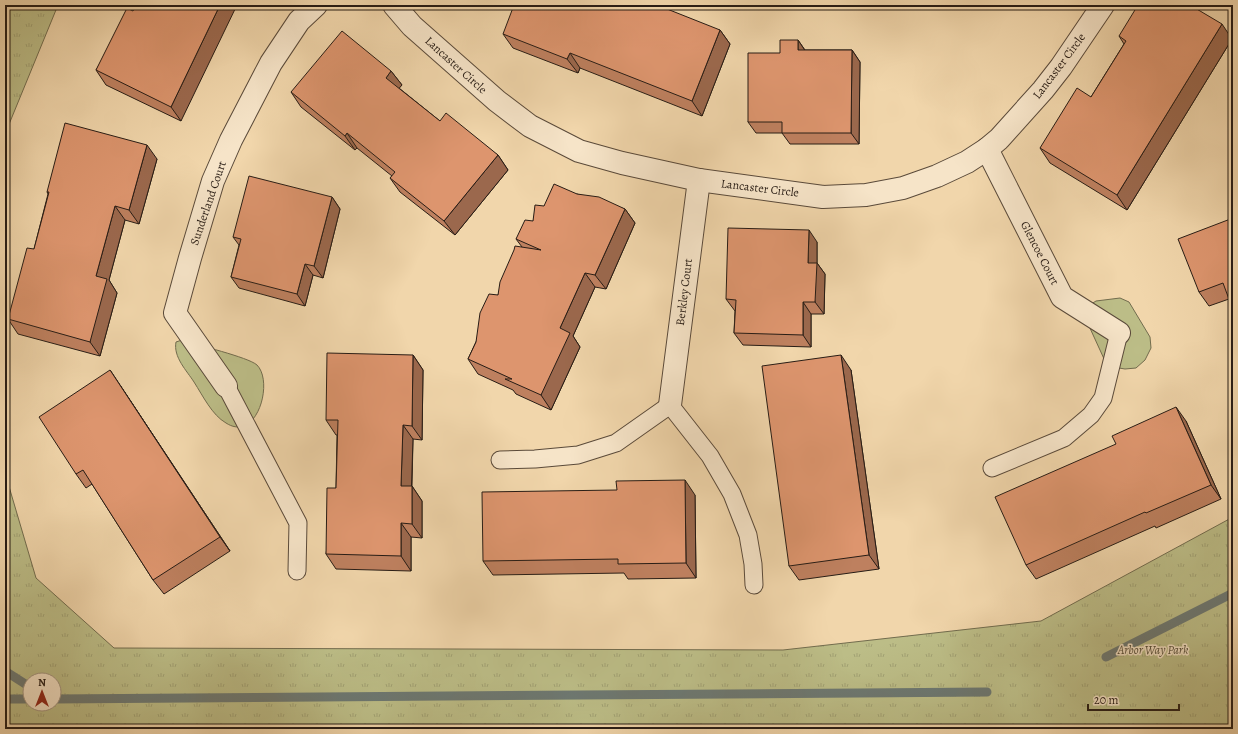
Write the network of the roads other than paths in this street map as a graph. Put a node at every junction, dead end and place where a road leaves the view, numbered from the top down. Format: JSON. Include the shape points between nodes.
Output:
{"nodes":[{"id":1,"x":316,"y":5,"type":"edge"},
{"id":2,"x":394,"y":5,"type":"edge"},
{"id":3,"x":1103,"y":5,"type":"edge"},
{"id":4,"x":987,"y":149,"type":"junction"},
{"id":5,"x":699,"y":180,"type":"junction"},
{"id":6,"x":1120,"y":333,"type":"joint"},
{"id":7,"x":226,"y":386,"type":"joint"},
{"id":8,"x":670,"y":405,"type":"junction"},
{"id":9,"x":500,"y":460,"type":"dead end"},
{"id":10,"x":992,"y":468,"type":"dead end"},
{"id":11,"x":297,"y":571,"type":"dead end"},
{"id":12,"x":754,"y":585,"type":"dead end"}],
"edges":[{"from":1,"to":7,"type":"street","name":"Sunderland Court","via":[[299,21],[271,63],[231,140],[213,181],[175,313]]},
{"from":2,"to":5,"type":"street","name":"Lancaster Circle","via":[[412,26],[485,91],[530,126],[580,151]]},
{"from":3,"to":4,"type":"street","name":"Lancaster Circle","via":[[1043,90]]},
{"from":4,"to":5,"type":"street","name":"Lancaster Circle","via":[[937,176],[903,188],[866,196],[823,196]]},
{"from":4,"to":6,"type":"street","name":"Glencoe Court","via":[[1062,297]]},
{"from":5,"to":8,"type":"street","name":"Berkley Court"},
{"from":6,"to":10,"type":"lane","via":[[1103,398],[1091,415],[1064,438]]},
{"from":7,"to":11,"type":"lane","via":[[298,523]]},
{"from":8,"to":9,"type":"lane","via":[[616,442],[578,455]]},
{"from":8,"to":12,"type":"lane","via":[[710,456],[732,494],[748,536]]}]}
